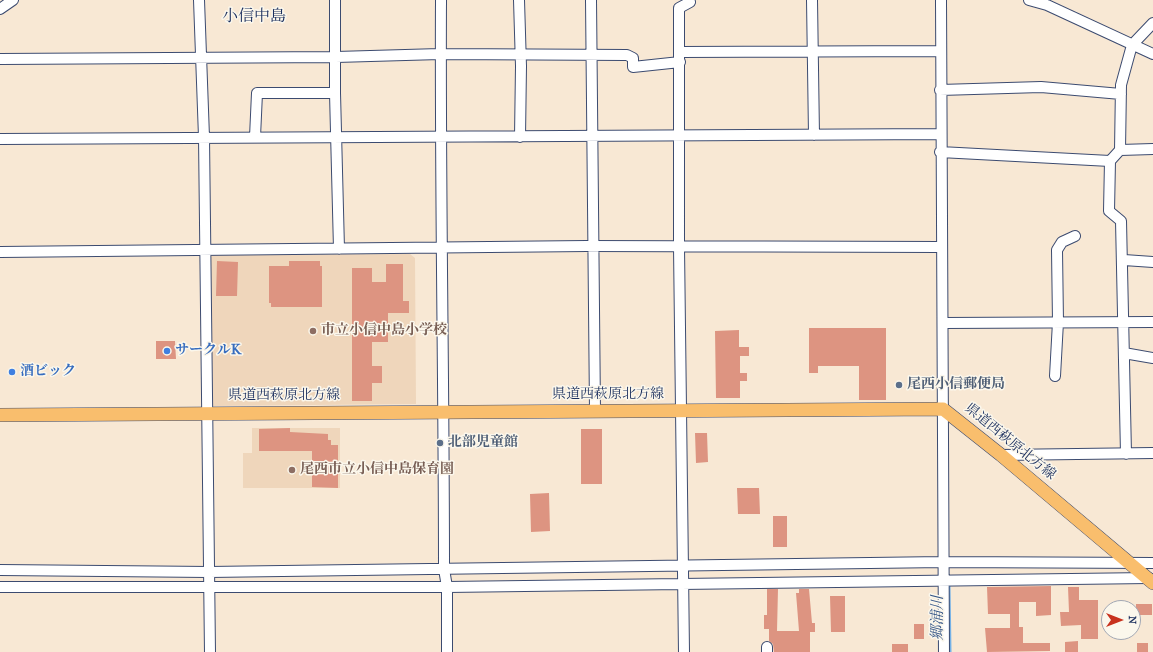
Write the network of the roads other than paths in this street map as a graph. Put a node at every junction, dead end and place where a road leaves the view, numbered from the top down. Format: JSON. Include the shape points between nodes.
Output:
{"nodes":[{"id":1,"x":13,"y":0,"type":"edge"},
{"id":2,"x":199,"y":0,"type":"edge"},
{"id":3,"x":336,"y":0,"type":"edge"},
{"id":4,"x":441,"y":0,"type":"edge"},
{"id":5,"x":519,"y":0,"type":"edge"},
{"id":6,"x":591,"y":0,"type":"edge"},
{"id":7,"x":812,"y":0,"type":"edge"},
{"id":8,"x":941,"y":0,"type":"edge"},
{"id":9,"x":1029,"y":0,"type":"edge"},
{"id":10,"x":690,"y":2,"type":"dead end"},
{"id":11,"x":0,"y":9,"type":"edge"},
{"id":12,"x":1153,"y":23,"type":"edge"},
{"id":13,"x":1132,"y":45,"type":"junction"},
{"id":14,"x":814,"y":51,"type":"junction"},
{"id":15,"x":940,"y":51,"type":"junction"},
{"id":16,"x":521,"y":53,"type":"junction"},
{"id":17,"x":440,"y":54,"type":"junction"},
{"id":18,"x":1153,"y":54,"type":"edge"},
{"id":19,"x":593,"y":55,"type":"junction"},
{"id":20,"x":201,"y":57,"type":"junction"},
{"id":21,"x":336,"y":57,"type":"junction"},
{"id":22,"x":680,"y":57,"type":"junction"},
{"id":23,"x":0,"y":59,"type":"edge"},
{"id":24,"x":940,"y":90,"type":"junction"},
{"id":25,"x":335,"y":93,"type":"junction"},
{"id":26,"x":1121,"y":94,"type":"junction"},
{"id":27,"x":941,"y":134,"type":"junction"},
{"id":28,"x":814,"y":135,"type":"junction"},
{"id":29,"x":442,"y":136,"type":"junction"},
{"id":30,"x":679,"y":136,"type":"junction"},
{"id":31,"x":204,"y":137,"type":"junction"},
{"id":32,"x":255,"y":137,"type":"junction"},
{"id":33,"x":336,"y":137,"type":"junction"},
{"id":34,"x":520,"y":137,"type":"junction"},
{"id":35,"x":592,"y":137,"type":"junction"},
{"id":36,"x":0,"y":139,"type":"edge"},
{"id":37,"x":1153,"y":148,"type":"edge"},
{"id":38,"x":1120,"y":150,"type":"junction"},
{"id":39,"x":940,"y":152,"type":"junction"},
{"id":40,"x":1110,"y":161,"type":"junction"},
{"id":41,"x":1075,"y":236,"type":"dead end"},
{"id":42,"x":594,"y":246,"type":"junction"},
{"id":43,"x":941,"y":247,"type":"junction"},
{"id":44,"x":441,"y":248,"type":"junction"},
{"id":45,"x":678,"y":248,"type":"junction"},
{"id":46,"x":340,"y":249,"type":"junction"},
{"id":47,"x":205,"y":250,"type":"junction"},
{"id":48,"x":0,"y":252,"type":"edge"},
{"id":49,"x":1124,"y":260,"type":"junction"},
{"id":50,"x":1153,"y":262,"type":"edge"},
{"id":51,"x":1058,"y":322,"type":"junction"},
{"id":52,"x":1123,"y":322,"type":"junction"},
{"id":53,"x":1153,"y":322,"type":"edge"},
{"id":54,"x":943,"y":323,"type":"junction"},
{"id":55,"x":1124,"y":353,"type":"junction"},
{"id":56,"x":1153,"y":358,"type":"edge"},
{"id":57,"x":1055,"y":376,"type":"dead end"},
{"id":58,"x":943,"y":409,"type":"junction"},
{"id":59,"x":595,"y":410,"type":"junction"},
{"id":60,"x":444,"y":411,"type":"junction"},
{"id":61,"x":680,"y":411,"type":"junction"},
{"id":62,"x":207,"y":413,"type":"junction"},
{"id":63,"x":0,"y":415,"type":"edge"},
{"id":64,"x":1126,"y":454,"type":"junction"},
{"id":65,"x":1153,"y":454,"type":"edge"},
{"id":66,"x":1001,"y":455,"type":"junction"},
{"id":67,"x":943,"y":562,"type":"junction"},
{"id":68,"x":1130,"y":563,"type":"junction"},
{"id":69,"x":1153,"y":563,"type":"edge"},
{"id":70,"x":682,"y":566,"type":"junction"},
{"id":71,"x":444,"y":569,"type":"junction"},
{"id":72,"x":0,"y":570,"type":"edge"},
{"id":73,"x":209,"y":572,"type":"junction"},
{"id":74,"x":1151,"y":579,"type":"edge"},
{"id":75,"x":943,"y":580,"type":"junction"},
{"id":76,"x":682,"y":583,"type":"junction"},
{"id":77,"x":0,"y":586,"type":"edge"},
{"id":78,"x":209,"y":587,"type":"junction"},
{"id":79,"x":447,"y":587,"type":"junction"},
{"id":80,"x":210,"y":652,"type":"edge"},
{"id":81,"x":447,"y":652,"type":"edge"},
{"id":82,"x":684,"y":652,"type":"edge"},
{"id":83,"x":944,"y":652,"type":"edge"}],
"edges":[{"from":1,"to":11,"type":"street"},
{"from":2,"to":20,"type":"street"},
{"from":3,"to":21,"type":"street"},
{"from":4,"to":17,"type":"street"},
{"from":5,"to":16,"type":"street"},
{"from":6,"to":19,"type":"street"},
{"from":7,"to":14,"type":"street"},
{"from":8,"to":15,"type":"street"},
{"from":9,"to":13,"type":"street","via":[[1047,5]]},
{"from":10,"to":22,"type":"street","via":[[680,8]]},
{"from":12,"to":13,"type":"street"},
{"from":13,"to":18,"type":"street"},
{"from":13,"to":26,"type":"street"},
{"from":14,"to":15,"type":"street"},
{"from":14,"to":22,"type":"street"},
{"from":14,"to":28,"type":"street"},
{"from":15,"to":24,"type":"street"},
{"from":16,"to":17,"type":"street"},
{"from":16,"to":19,"type":"street"},
{"from":16,"to":34,"type":"street"},
{"from":17,"to":21,"type":"street"},
{"from":17,"to":29,"type":"street"},
{"from":19,"to":22,"type":"street","via":[[627,55],[633,58],[633,67]]},
{"from":19,"to":35,"type":"street"},
{"from":20,"to":21,"type":"street"},
{"from":20,"to":23,"type":"street"},
{"from":20,"to":31,"type":"street"},
{"from":21,"to":25,"type":"street"},
{"from":22,"to":30,"type":"street"},
{"from":24,"to":26,"type":"street","via":[[1041,87]]},
{"from":24,"to":27,"type":"street"},
{"from":25,"to":32,"type":"street","via":[[258,93]]},
{"from":25,"to":33,"type":"street"},
{"from":26,"to":38,"type":"street"},
{"from":27,"to":28,"type":"street"},
{"from":27,"to":39,"type":"street"},
{"from":28,"to":30,"type":"street"},
{"from":29,"to":33,"type":"street"},
{"from":29,"to":34,"type":"street"},
{"from":29,"to":44,"type":"street"},
{"from":30,"to":35,"type":"street"},
{"from":30,"to":45,"type":"street"},
{"from":31,"to":32,"type":"street"},
{"from":31,"to":36,"type":"street"},
{"from":31,"to":47,"type":"street"},
{"from":32,"to":33,"type":"street"},
{"from":33,"to":46,"type":"street"},
{"from":34,"to":35,"type":"street"},
{"from":35,"to":42,"type":"street"},
{"from":37,"to":38,"type":"street"},
{"from":38,"to":40,"type":"street"},
{"from":39,"to":40,"type":"street"},
{"from":39,"to":43,"type":"street"},
{"from":40,"to":49,"type":"street","via":[[1109,211],[1121,221]]},
{"from":41,"to":51,"type":"street","via":[[1062,242],[1057,250]]},
{"from":42,"to":44,"type":"street"},
{"from":42,"to":45,"type":"street"},
{"from":42,"to":59,"type":"street"},
{"from":43,"to":45,"type":"street"},
{"from":43,"to":54,"type":"street"},
{"from":44,"to":46,"type":"street"},
{"from":44,"to":60,"type":"street"},
{"from":45,"to":61,"type":"street"},
{"from":46,"to":47,"type":"street"},
{"from":47,"to":48,"type":"street"},
{"from":47,"to":62,"type":"street"},
{"from":49,"to":50,"type":"street"},
{"from":49,"to":52,"type":"street"},
{"from":51,"to":52,"type":"street"},
{"from":51,"to":54,"type":"street"},
{"from":51,"to":57,"type":"street"},
{"from":52,"to":53,"type":"street"},
{"from":52,"to":55,"type":"street"},
{"from":54,"to":58,"type":"street"},
{"from":55,"to":56,"type":"street"},
{"from":55,"to":64,"type":"street"},
{"from":58,"to":61,"type":"main road","name":"県道西萩原北方線"},
{"from":58,"to":66,"type":"main road","name":"県道西萩原北方線"},
{"from":58,"to":67,"type":"street"},
{"from":59,"to":60,"type":"main road","name":"県道西萩原北方線"},
{"from":59,"to":61,"type":"main road","name":"県道西萩原北方線"},
{"from":60,"to":62,"type":"main road","name":"県道西萩原北方線"},
{"from":60,"to":71,"type":"street"},
{"from":61,"to":70,"type":"street"},
{"from":62,"to":63,"type":"main road","name":"県道西萩原北方線"},
{"from":62,"to":73,"type":"street"},
{"from":64,"to":65,"type":"street"},
{"from":64,"to":66,"type":"street"},
{"from":66,"to":68,"type":"main road","name":"県道西萩原北方線"},
{"from":67,"to":68,"type":"street"},
{"from":67,"to":70,"type":"street"},
{"from":67,"to":75,"type":"street"},
{"from":68,"to":69,"type":"street"},
{"from":68,"to":74,"type":"main road","name":"県道西萩原北方線"},
{"from":70,"to":71,"type":"street"},
{"from":70,"to":76,"type":"street"},
{"from":71,"to":73,"type":"street"},
{"from":71,"to":79,"type":"street"},
{"from":72,"to":73,"type":"street"},
{"from":73,"to":78,"type":"street"},
{"from":74,"to":75,"type":"street"},
{"from":75,"to":76,"type":"street"},
{"from":75,"to":83,"type":"street"},
{"from":76,"to":79,"type":"street"},
{"from":76,"to":82,"type":"street"},
{"from":77,"to":78,"type":"street"},
{"from":78,"to":79,"type":"street"},
{"from":78,"to":80,"type":"street"},
{"from":79,"to":81,"type":"street"}]}
